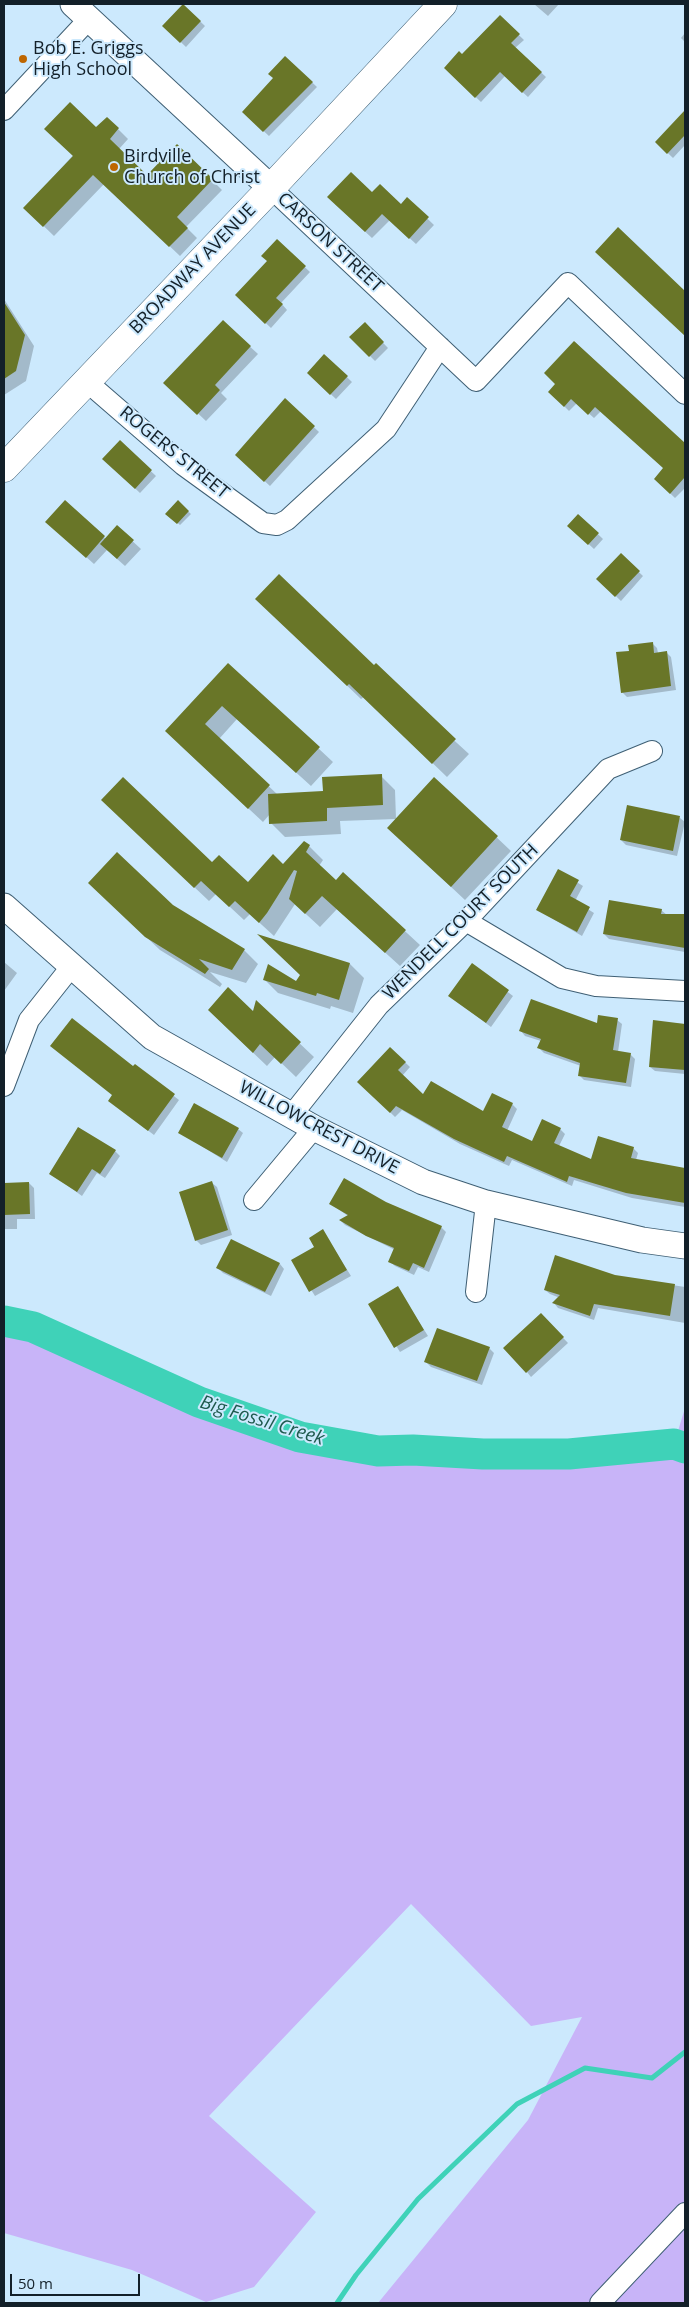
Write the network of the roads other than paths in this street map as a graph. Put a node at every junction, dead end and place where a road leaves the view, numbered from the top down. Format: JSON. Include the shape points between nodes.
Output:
{"nodes":[{"id":1,"x":443,"y":4,"type":"edge"},
{"id":2,"x":81,"y":11,"type":"edge"},
{"id":3,"x":4,"y":110,"type":"edge"},
{"id":4,"x":271,"y":188,"type":"junction"},
{"id":5,"x":440,"y":348,"type":"junction"},
{"id":6,"x":86,"y":382,"type":"junction"},
{"id":7,"x":685,"y":394,"type":"edge"},
{"id":8,"x":4,"y":468,"type":"edge"},
{"id":9,"x":652,"y":751,"type":"dead end"},
{"id":10,"x":4,"y":906,"type":"edge"},
{"id":11,"x":466,"y":921,"type":"junction"},
{"id":12,"x":71,"y":967,"type":"junction"},
{"id":13,"x":685,"y":991,"type":"edge"},
{"id":14,"x":4,"y":1086,"type":"edge"},
{"id":15,"x":291,"y":1116,"type":"junction"},
{"id":16,"x":314,"y":1128,"type":"junction"},
{"id":17,"x":254,"y":1200,"type":"dead end"},
{"id":18,"x":486,"y":1203,"type":"junction"},
{"id":19,"x":685,"y":1246,"type":"edge"},
{"id":20,"x":476,"y":1292,"type":"dead end"},
{"id":21,"x":685,"y":2213,"type":"edge"},
{"id":22,"x":600,"y":2303,"type":"edge"}],
"edges":[{"from":1,"to":4,"type":"main road","name":"BROADWAY AVENUE"},
{"from":2,"to":3,"type":"street"},
{"from":2,"to":4,"type":"street","name":"CARSON STREET"},
{"from":4,"to":5,"type":"street","name":"CARSON STREET"},
{"from":4,"to":6,"type":"main road","name":"BROADWAY AVENUE"},
{"from":5,"to":6,"type":"street","name":"ROGERS STREET","via":[[386,429],[287,520],[277,525],[263,523],[183,465]]},
{"from":5,"to":7,"type":"street","name":"CARSON STREET","via":[[476,381],[568,282]]},
{"from":6,"to":8,"type":"main road","name":"BROADWAY AVENUE"},
{"from":9,"to":11,"type":"street","name":"WENDELL COURT SOUTH","via":[[608,769]]},
{"from":10,"to":12,"type":"street","name":"WILLOWCREST DRIVE"},
{"from":11,"to":13,"type":"street","via":[[562,978],[596,986]]},
{"from":11,"to":15,"type":"street","name":"WENDELL COURT SOUTH","via":[[379,1004]]},
{"from":12,"to":14,"type":"street","via":[[29,1020]]},
{"from":12,"to":15,"type":"street","name":"WILLOWCREST DRIVE","via":[[152,1037]]},
{"from":15,"to":16,"type":"street","name":"WILLOWCREST DRIVE"},
{"from":16,"to":17,"type":"street"},
{"from":16,"to":18,"type":"street","name":"WILLOWCREST DRIVE","via":[[423,1182]]},
{"from":18,"to":19,"type":"street","name":"WILLOWCREST DRIVE","via":[[642,1240]]},
{"from":18,"to":20,"type":"street"},
{"from":21,"to":22,"type":"street"}]}
